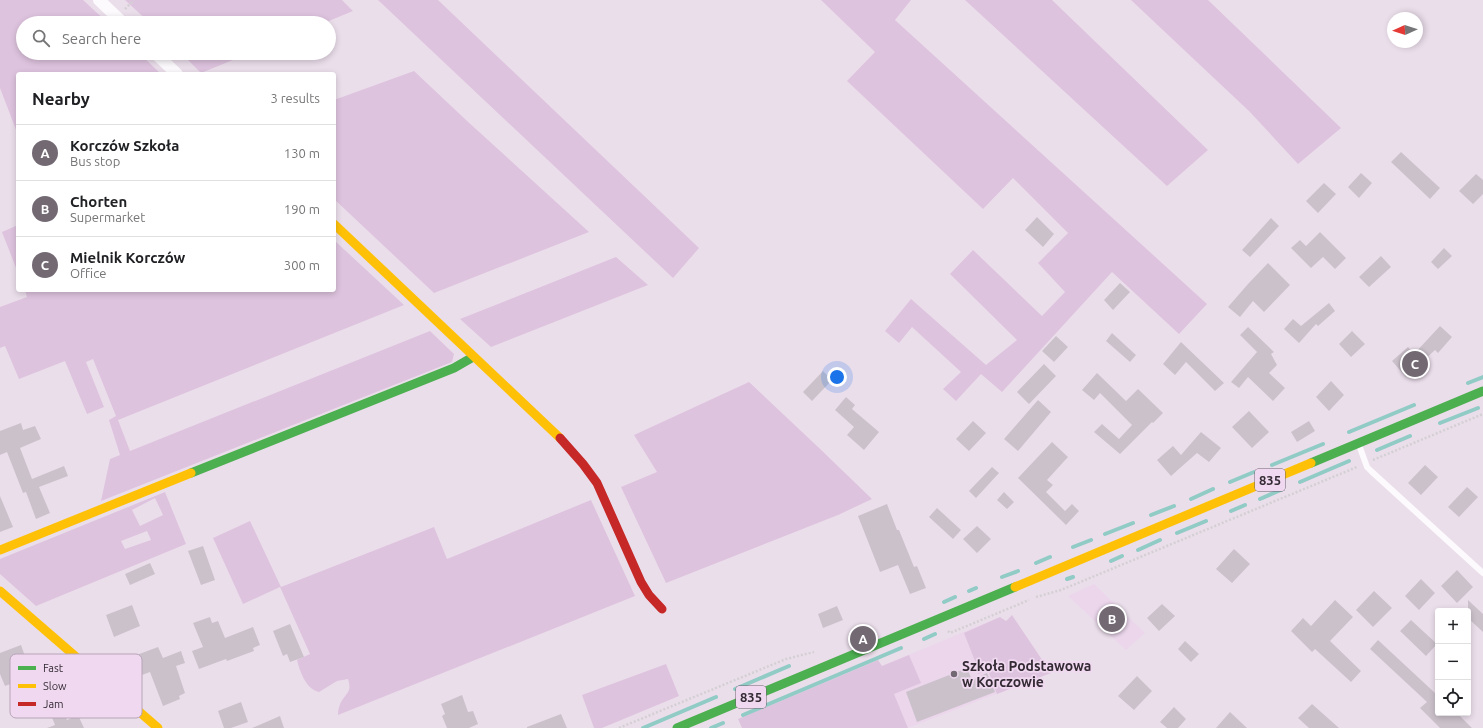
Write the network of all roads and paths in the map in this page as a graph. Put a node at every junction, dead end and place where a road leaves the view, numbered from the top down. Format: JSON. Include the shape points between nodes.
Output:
{"nodes":[{"id":1,"x":99,"y":0,"type":"edge"},
{"id":2,"x":116,"y":16,"type":"edge"},
{"id":3,"x":162,"y":60,"type":"edge"},
{"id":4,"x":175,"y":72,"type":"edge"},
{"id":5,"x":336,"y":226,"type":"edge"},
{"id":6,"x":473,"y":357,"type":"junction"},
{"id":7,"x":1483,"y":391,"type":"edge"},
{"id":8,"x":1483,"y":414,"type":"edge"},
{"id":9,"x":1358,"y":444,"type":"junction"},
{"id":10,"x":1366,"y":463,"type":"junction"},
{"id":11,"x":0,"y":550,"type":"edge"},
{"id":12,"x":1483,"y":573,"type":"edge"},
{"id":13,"x":0,"y":591,"type":"edge"},
{"id":14,"x":662,"y":609,"type":"dead end"},
{"id":15,"x":946,"y":628,"type":"dead end"},
{"id":16,"x":819,"y":650,"type":"dead end"},
{"id":17,"x":73,"y":654,"type":"edge"},
{"id":18,"x":142,"y":714,"type":"edge"},
{"id":19,"x":158,"y":728,"type":"edge"},
{"id":20,"x":619,"y":728,"type":"edge"},
{"id":21,"x":678,"y":728,"type":"edge"}],
"edges":[{"from":1,"to":2,"type":"street"},
{"from":3,"to":4,"type":"street"},
{"from":5,"to":6,"type":"street"},
{"from":6,"to":11,"type":"street","via":[[454,368]]},
{"from":6,"to":14,"type":"street","via":[[558,436],[583,464],[602,493],[641,582]]},
{"from":7,"to":9,"type":"street","number":"835"},
{"from":8,"to":10,"type":"path"},
{"from":9,"to":10,"type":"lane"},
{"from":9,"to":21,"type":"street","number":"835"},
{"from":10,"to":12,"type":"lane","via":[[1371,471]]},
{"from":10,"to":15,"type":"path","via":[[950,634]]},
{"from":13,"to":17,"type":"street"},
{"from":16,"to":20,"type":"path","via":[[786,659]]},
{"from":18,"to":19,"type":"street"}]}
